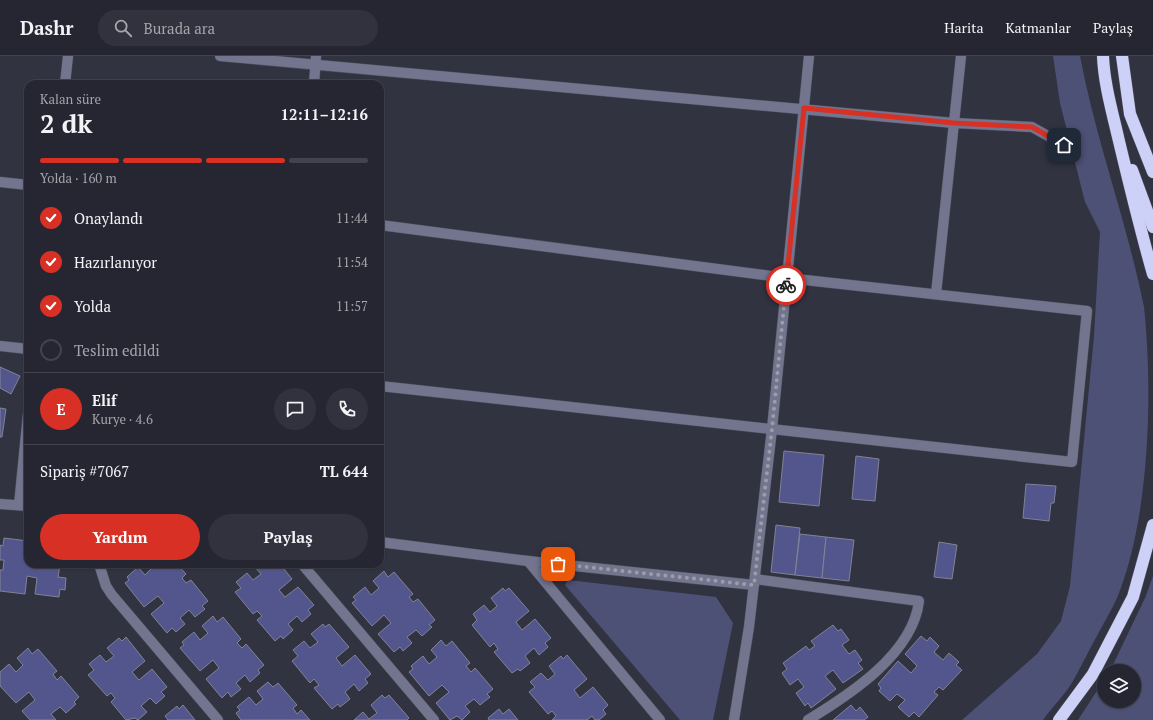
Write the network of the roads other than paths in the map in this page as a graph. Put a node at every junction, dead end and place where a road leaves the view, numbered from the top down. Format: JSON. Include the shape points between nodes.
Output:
{"nodes":[{"id":1,"x":68,"y":56,"type":"edge"},
{"id":2,"x":220,"y":56,"type":"edge"},
{"id":3,"x":809,"y":56,"type":"edge"},
{"id":4,"x":961,"y":56,"type":"edge"},
{"id":5,"x":1102,"y":56,"type":"edge"},
{"id":6,"x":1122,"y":56,"type":"edge"},
{"id":7,"x":234,"y":57,"type":"edge"},
{"id":8,"x":316,"y":60,"type":"edge"},
{"id":9,"x":65,"y":80,"type":"edge"},
{"id":10,"x":314,"y":80,"type":"edge"},
{"id":11,"x":804,"y":108,"type":"junction"},
{"id":12,"x":1130,"y":114,"type":"junction"},
{"id":13,"x":1112,"y":115,"type":"junction"},
{"id":14,"x":954,"y":123,"type":"junction"},
{"id":15,"x":1064,"y":145,"type":"dead end"},
{"id":16,"x":1153,"y":162,"type":"edge"},
{"id":17,"x":1153,"y":172,"type":"edge"},
{"id":18,"x":0,"y":182,"type":"edge"},
{"id":19,"x":24,"y":185,"type":"edge"},
{"id":20,"x":384,"y":226,"type":"edge"},
{"id":21,"x":1153,"y":227,"type":"edge"},
{"id":22,"x":1153,"y":274,"type":"edge"},
{"id":23,"x":787,"y":278,"type":"junction"},
{"id":24,"x":936,"y":294,"type":"junction"},
{"id":25,"x":0,"y":346,"type":"edge"},
{"id":26,"x":24,"y":349,"type":"edge"},
{"id":27,"x":384,"y":386,"type":"edge"},
{"id":28,"x":772,"y":429,"type":"junction"},
{"id":29,"x":0,"y":504,"type":"edge"},
{"id":30,"x":24,"y":505,"type":"edge"},
{"id":31,"x":1153,"y":525,"type":"edge"},
{"id":32,"x":384,"y":543,"type":"edge"},
{"id":33,"x":528,"y":561,"type":"junction"},
{"id":34,"x":100,"y":568,"type":"edge"},
{"id":35,"x":305,"y":568,"type":"edge"},
{"id":36,"x":754,"y":582,"type":"junction"},
{"id":37,"x":218,"y":720,"type":"edge"},
{"id":38,"x":434,"y":720,"type":"edge"},
{"id":39,"x":660,"y":720,"type":"edge"},
{"id":40,"x":734,"y":720,"type":"edge"},
{"id":41,"x":808,"y":720,"type":"edge"},
{"id":42,"x":1059,"y":720,"type":"edge"}],
"edges":[{"from":1,"to":9,"type":"street"},
{"from":2,"to":7,"type":"street"},
{"from":3,"to":11,"type":"street"},
{"from":4,"to":14,"type":"street"},
{"from":5,"to":13,"type":"highway"},
{"from":6,"to":12,"type":"highway"},
{"from":7,"to":8,"type":"street"},
{"from":8,"to":10,"type":"street"},
{"from":8,"to":11,"type":"street"},
{"from":11,"to":14,"type":"street"},
{"from":11,"to":23,"type":"street"},
{"from":12,"to":16,"type":"highway"},
{"from":12,"to":17,"type":"highway"},
{"from":13,"to":21,"type":"highway"},
{"from":13,"to":22,"type":"highway"},
{"from":14,"to":15,"type":"street","via":[[1032,127]]},
{"from":14,"to":24,"type":"street"},
{"from":18,"to":19,"type":"street"},
{"from":20,"to":23,"type":"street"},
{"from":23,"to":24,"type":"street"},
{"from":23,"to":28,"type":"street"},
{"from":24,"to":28,"type":"street","via":[[1087,311],[1072,462]]},
{"from":25,"to":26,"type":"street"},
{"from":27,"to":28,"type":"street"},
{"from":28,"to":36,"type":"street"},
{"from":29,"to":30,"type":"street"},
{"from":31,"to":42,"type":"highway","via":[[1133,597],[1093,674]]},
{"from":32,"to":33,"type":"street"},
{"from":33,"to":36,"type":"street"},
{"from":33,"to":39,"type":"street"},
{"from":34,"to":37,"type":"street","via":[[112,595]]},
{"from":35,"to":38,"type":"street"},
{"from":36,"to":40,"type":"street"},
{"from":36,"to":41,"type":"street","via":[[919,601],[913,623],[891,655],[845,697]]}]}
